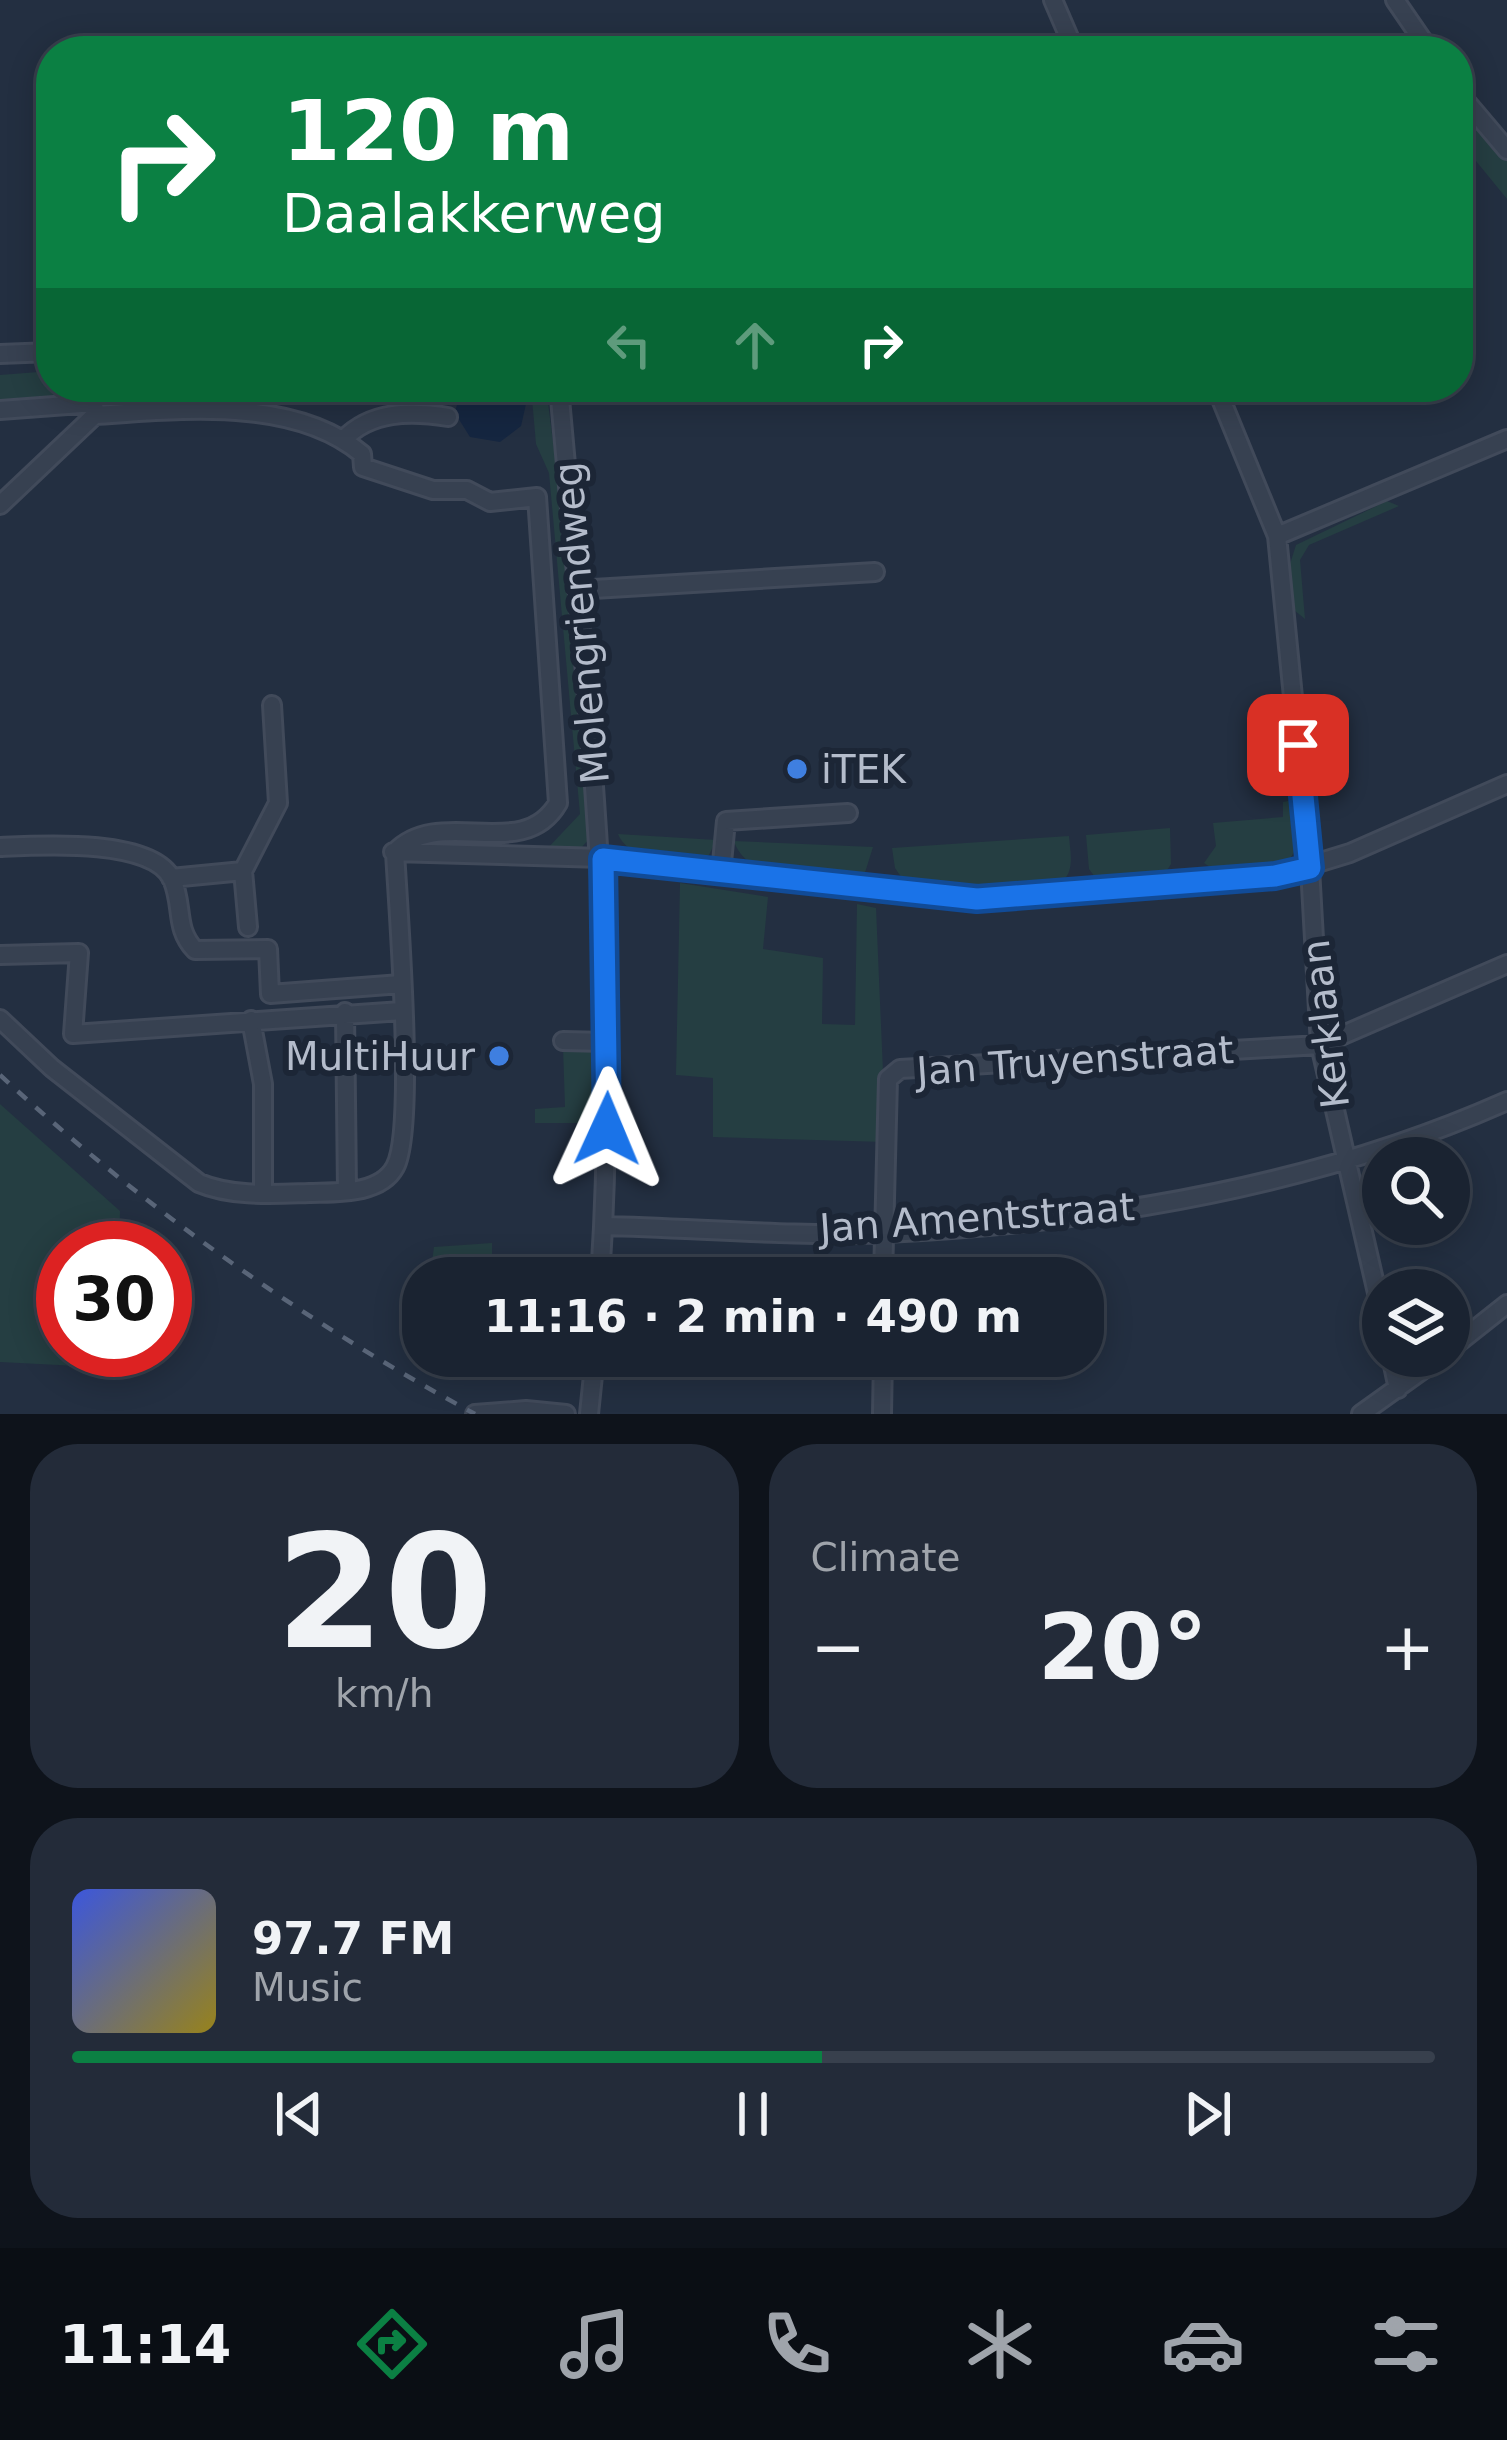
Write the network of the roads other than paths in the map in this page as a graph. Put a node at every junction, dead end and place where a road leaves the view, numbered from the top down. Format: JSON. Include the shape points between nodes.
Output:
{"nodes":[{"id":1,"x":1053,"y":0,"type":"edge"},
{"id":2,"x":1395,"y":0,"type":"edge"},
{"id":3,"x":1069,"y":36,"type":"edge"},
{"id":4,"x":1420,"y":36,"type":"edge"},
{"id":5,"x":1473,"y":110,"type":"edge"},
{"id":6,"x":1507,"y":150,"type":"edge"},
{"id":7,"x":36,"y":353,"type":"edge"},
{"id":8,"x":0,"y":354,"type":"edge"},
{"id":9,"x":560,"y":402,"type":"edge"},
{"id":10,"x":1222,"y":402,"type":"edge"},
{"id":11,"x":0,"y":410,"type":"edge"},
{"id":12,"x":95,"y":415,"type":"junction"},
{"id":13,"x":448,"y":416,"type":"dead end"},
{"id":14,"x":344,"y":439,"type":"junction"},
{"id":15,"x":1507,"y":439,"type":"edge"},
{"id":16,"x":0,"y":505,"type":"edge"},
{"id":17,"x":1277,"y":536,"type":"junction"},
{"id":18,"x":875,"y":572,"type":"dead end"},
{"id":19,"x":577,"y":590,"type":"junction"},
{"id":20,"x":272,"y":705,"type":"dead end"},
{"id":21,"x":1507,"y":784,"type":"edge"},
{"id":22,"x":848,"y":812,"type":"dead end"},
{"id":23,"x":0,"y":847,"type":"edge"},
{"id":24,"x":394,"y":852,"type":"junction"},
{"id":25,"x":603,"y":859,"type":"junction"},
{"id":26,"x":1310,"y":868,"type":"junction"},
{"id":27,"x":243,"y":871,"type":"junction"},
{"id":28,"x":721,"y":873,"type":"junction"},
{"id":29,"x":171,"y":878,"type":"junction"},
{"id":30,"x":248,"y":926,"type":"dead end"},
{"id":31,"x":0,"y":955,"type":"edge"},
{"id":32,"x":1507,"y":964,"type":"edge"},
{"id":33,"x":401,"y":984,"type":"junction"},
{"id":34,"x":402,"y":1011,"type":"junction"},
{"id":35,"x":345,"y":1012,"type":"junction"},
{"id":36,"x":0,"y":1018,"type":"edge"},
{"id":37,"x":251,"y":1020,"type":"junction"},
{"id":38,"x":563,"y":1041,"type":"dead end"},
{"id":39,"x":608,"y":1042,"type":"junction"},
{"id":40,"x":1320,"y":1046,"type":"junction"},
{"id":41,"x":1507,"y":1101,"type":"edge"},
{"id":42,"x":1345,"y":1162,"type":"junction"},
{"id":43,"x":347,"y":1191,"type":"junction"},
{"id":44,"x":262,"y":1193,"type":"junction"},
{"id":45,"x":604,"y":1226,"type":"junction"},
{"id":46,"x":884,"y":1233,"type":"junction"},
{"id":47,"x":602,"y":1257,"type":"edge"},
{"id":48,"x":883,"y":1257,"type":"edge"},
{"id":49,"x":1371,"y":1269,"type":"edge"},
{"id":50,"x":1507,"y":1304,"type":"edge"},
{"id":51,"x":1470,"y":1333,"type":"edge"},
{"id":52,"x":594,"y":1377,"type":"edge"},
{"id":53,"x":883,"y":1377,"type":"edge"},
{"id":54,"x":1395,"y":1377,"type":"edge"},
{"id":55,"x":1414,"y":1377,"type":"edge"},
{"id":56,"x":1398,"y":1389,"type":"junction"},
{"id":57,"x":476,"y":1414,"type":"edge"},
{"id":58,"x":566,"y":1414,"type":"edge"},
{"id":59,"x":590,"y":1414,"type":"edge"},
{"id":60,"x":882,"y":1414,"type":"edge"},
{"id":61,"x":1361,"y":1414,"type":"edge"}],
"edges":[{"from":1,"to":3,"type":"street"},
{"from":2,"to":4,"type":"street"},
{"from":5,"to":6,"type":"street"},
{"from":7,"to":8,"type":"street"},
{"from":9,"to":19,"type":"street","name":"Molengriendweg"},
{"from":10,"to":17,"type":"street","name":"Kerklaan"},
{"from":11,"to":12,"type":"street","via":[[94,404]]},
{"from":12,"to":14,"type":"street","via":[[230,407]]},
{"from":12,"to":16,"type":"street"},
{"from":13,"to":14,"type":"street","via":[[362,420]]},
{"from":14,"to":24,"type":"street","via":[[362,454],[363,466],[433,490],[467,490],[490,502],[537,497],[558,802],[530,831],[427,833]]},
{"from":15,"to":17,"type":"street"},
{"from":17,"to":26,"type":"street","name":"Kerklaan"},
{"from":18,"to":19,"type":"street"},
{"from":19,"to":25,"type":"street","name":"Molengriendweg"},
{"from":20,"to":27,"type":"street","via":[[278,803]]},
{"from":21,"to":26,"type":"street"},
{"from":22,"to":28,"type":"street","via":[[726,821]]},
{"from":23,"to":29,"type":"street","via":[[57,844],[152,857]]},
{"from":24,"to":25,"type":"street"},
{"from":24,"to":33,"type":"street"},
{"from":25,"to":28,"type":"street"},
{"from":25,"to":39,"type":"street","name":"Molengriendweg"},
{"from":26,"to":28,"type":"street","via":[[977,899]]},
{"from":26,"to":40,"type":"street","name":"Kerklaan"},
{"from":27,"to":29,"type":"street"},
{"from":27,"to":30,"type":"street"},
{"from":29,"to":33,"type":"street","via":[[180,934],[195,950],[268,949],[270,994]]},
{"from":31,"to":37,"type":"street","via":[[80,952],[73,1034]]},
{"from":32,"to":40,"type":"street"},
{"from":33,"to":34,"type":"street"},
{"from":34,"to":35,"type":"street"},
{"from":34,"to":43,"type":"street","via":[[395,1167],[372,1186]]},
{"from":35,"to":37,"type":"street"},
{"from":35,"to":43,"type":"street"},
{"from":36,"to":44,"type":"street","via":[[199,1183]]},
{"from":37,"to":44,"type":"street","via":[[263,1084]]},
{"from":38,"to":39,"type":"street"},
{"from":39,"to":45,"type":"street","name":"Molengriendweg"},
{"from":40,"to":42,"type":"street","name":"Kerklaan"},
{"from":40,"to":46,"type":"street","name":"Jan Truyenstraat","via":[[901,1069],[888,1079]]},
{"from":41,"to":42,"type":"street","name":"Jan Amentstraat"},
{"from":42,"to":46,"type":"street","name":"Jan Amentstraat","via":[[1174,1201]]},
{"from":42,"to":49,"type":"street","name":"Kerklaan"},
{"from":43,"to":44,"type":"street"},
{"from":45,"to":46,"type":"street","name":"Jan Amentstraat"},
{"from":45,"to":47,"type":"street","name":"Molengriendweg"},
{"from":46,"to":48,"type":"street","name":"Jan Truyenstraat"},
{"from":50,"to":51,"type":"street"},
{"from":52,"to":59,"type":"street"},
{"from":53,"to":60,"type":"street"},
{"from":54,"to":56,"type":"street"},
{"from":55,"to":56,"type":"street"},
{"from":56,"to":61,"type":"street"},
{"from":57,"to":58,"type":"street"}]}
